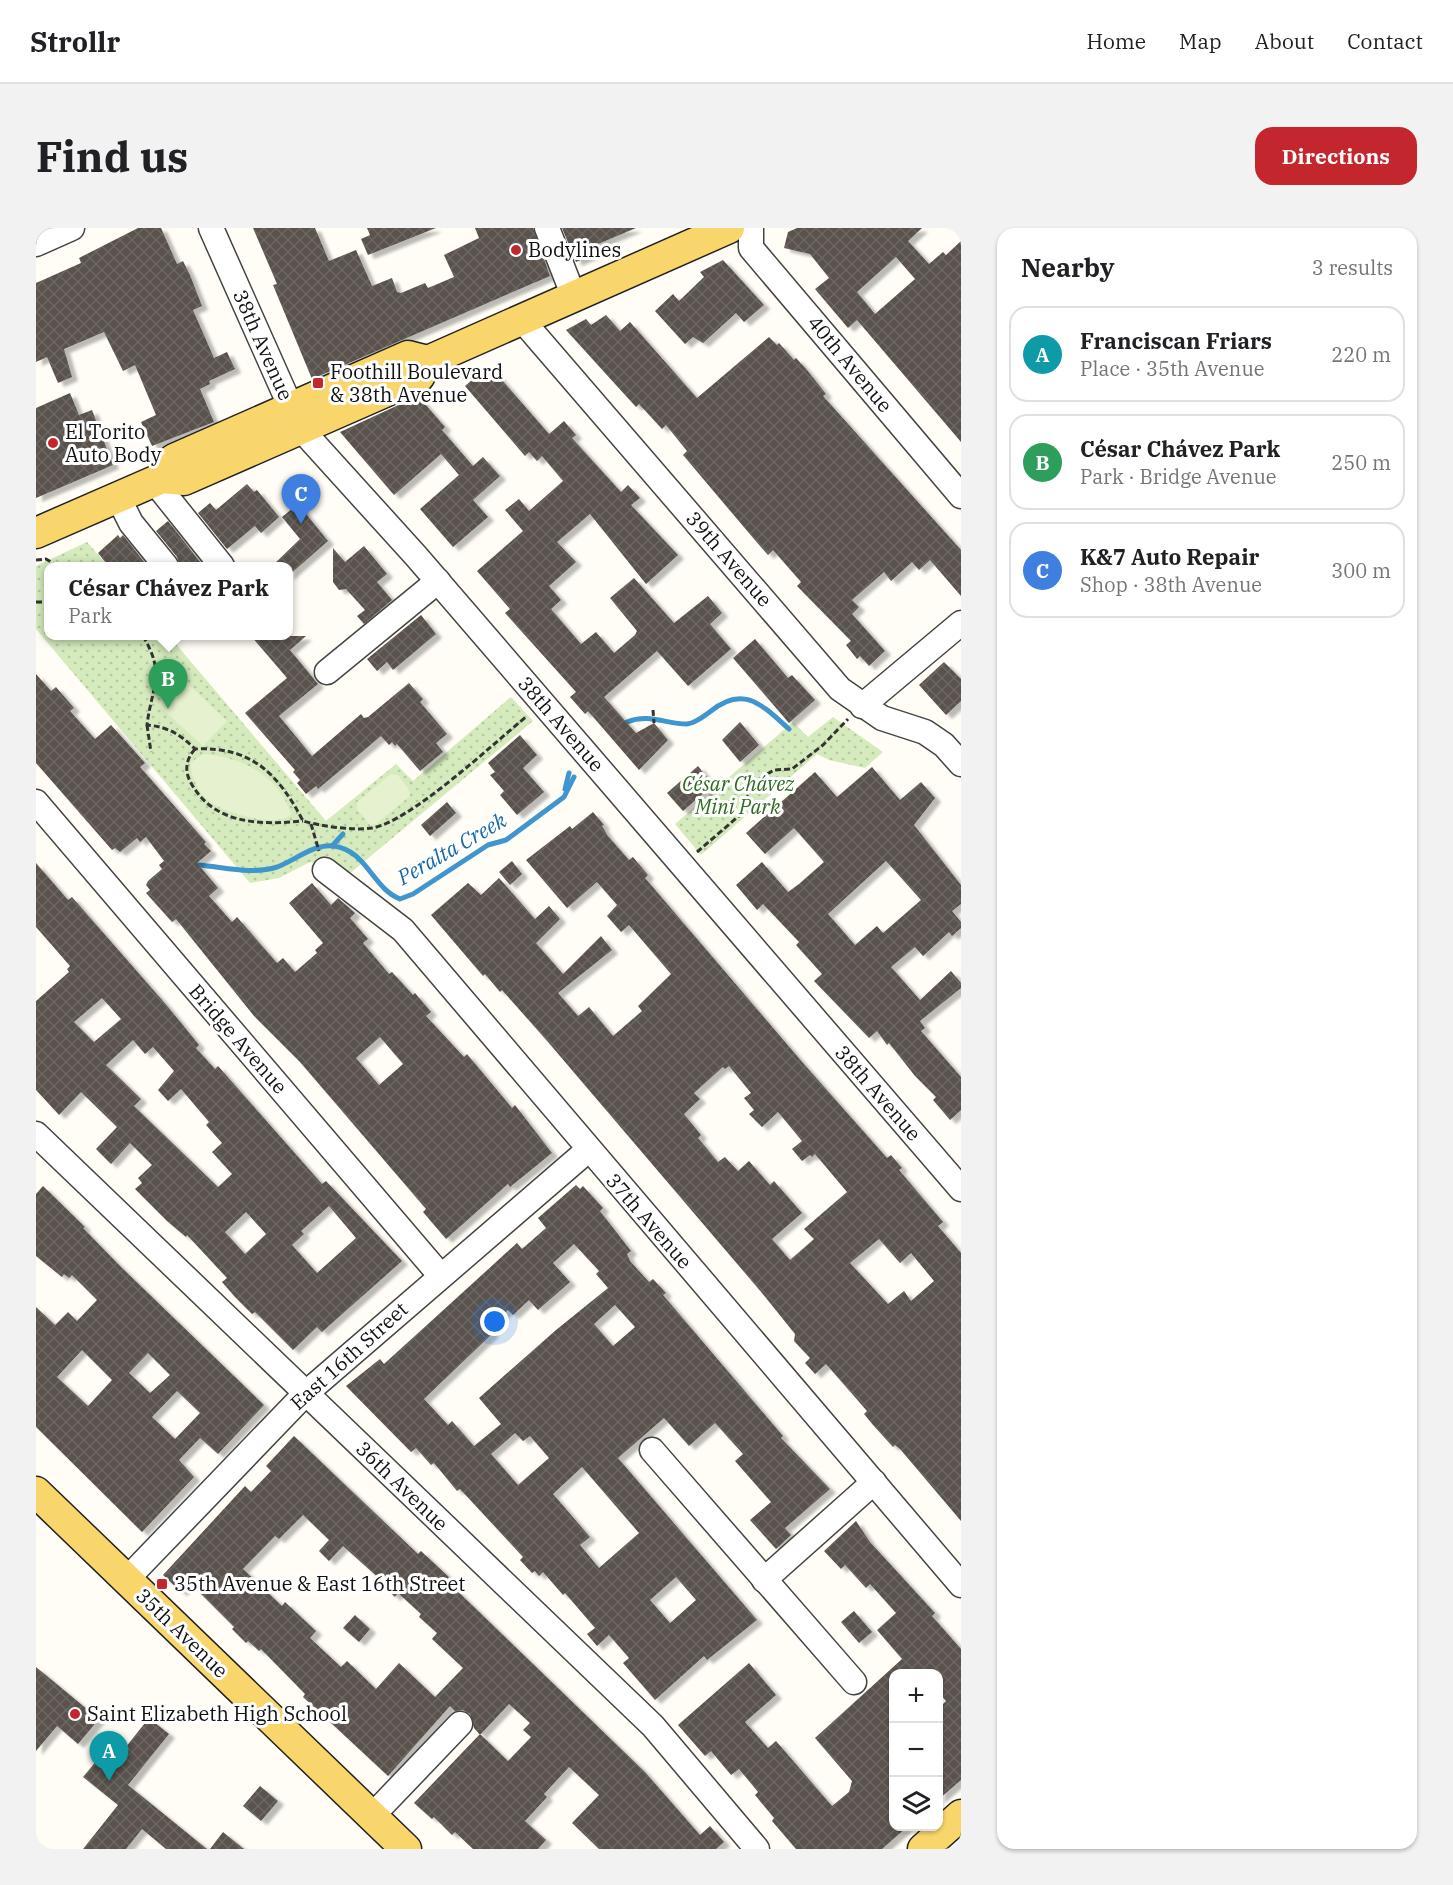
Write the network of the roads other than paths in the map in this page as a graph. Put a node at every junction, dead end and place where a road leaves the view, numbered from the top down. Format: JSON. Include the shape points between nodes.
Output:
{"nodes":[{"id":1,"x":72,"y":228,"type":"edge"},
{"id":2,"x":212,"y":228,"type":"edge"},
{"id":3,"x":547,"y":228,"type":"edge"},
{"id":4,"x":729,"y":228,"type":"edge"},
{"id":5,"x":751,"y":228,"type":"edge"},
{"id":6,"x":36,"y":244,"type":"edge"},
{"id":7,"x":574,"y":297,"type":"junction"},
{"id":8,"x":522,"y":320,"type":"junction"},
{"id":9,"x":295,"y":418,"type":"junction"},
{"id":10,"x":163,"y":487,"type":"junction"},
{"id":11,"x":961,"y":496,"type":"edge"},
{"id":12,"x":124,"y":509,"type":"junction"},
{"id":13,"x":36,"y":533,"type":"edge"},
{"id":14,"x":162,"y":562,"type":"edge"},
{"id":15,"x":218,"y":562,"type":"edge"},
{"id":16,"x":438,"y":581,"type":"junction"},
{"id":17,"x":961,"y":623,"type":"edge"},
{"id":18,"x":327,"y":672,"type":"dead end"},
{"id":19,"x":861,"y":706,"type":"junction"},
{"id":20,"x":961,"y":764,"type":"edge"},
{"id":21,"x":36,"y":802,"type":"edge"},
{"id":22,"x":325,"y":870,"type":"road end"},
{"id":23,"x":36,"y":1134,"type":"edge"},
{"id":24,"x":588,"y":1150,"type":"junction"},
{"id":25,"x":961,"y":1189,"type":"edge"},
{"id":26,"x":440,"y":1275,"type":"junction"},
{"id":27,"x":305,"y":1394,"type":"junction"},
{"id":28,"x":652,"y":1450,"type":"dead end"},
{"id":29,"x":874,"y":1482,"type":"junction"},
{"id":30,"x":36,"y":1492,"type":"edge"},
{"id":31,"x":127,"y":1580,"type":"junction"},
{"id":32,"x":764,"y":1580,"type":"junction"},
{"id":33,"x":961,"y":1585,"type":"edge"},
{"id":34,"x":854,"y":1682,"type":"dead end"},
{"id":35,"x":460,"y":1724,"type":"dead end"},
{"id":36,"x":961,"y":1815,"type":"edge"},
{"id":37,"x":372,"y":1816,"type":"junction"},
{"id":38,"x":406,"y":1849,"type":"edge"},
{"id":39,"x":757,"y":1849,"type":"edge"},
{"id":40,"x":922,"y":1849,"type":"edge"}],
"edges":[{"from":1,"to":6,"type":"street"},
{"from":2,"to":9,"type":"street","name":"38th Avenue"},
{"from":3,"to":7,"type":"street"},
{"from":4,"to":7,"type":"main road"},
{"from":5,"to":11,"type":"street","name":"40th Avenue","via":[[751,248]]},
{"from":7,"to":8,"type":"main road"},
{"from":8,"to":9,"type":"main road","via":[[428,361],[419,377]]},
{"from":8,"to":19,"type":"street","name":"39th Avenue","via":[[840,689]]},
{"from":9,"to":10,"type":"main road","via":[[184,480]]},
{"from":9,"to":16,"type":"street","name":"38th Avenue"},
{"from":10,"to":12,"type":"main road"},
{"from":10,"to":15,"type":"street"},
{"from":12,"to":13,"type":"main road"},
{"from":12,"to":14,"type":"street"},
{"from":16,"to":18,"type":"street"},
{"from":16,"to":25,"type":"street","name":"38th Avenue"},
{"from":17,"to":19,"type":"street"},
{"from":19,"to":20,"type":"street","name":"39th Avenue","via":[[882,718],[925,732]]},
{"from":21,"to":26,"type":"street","name":"Bridge Avenue"},
{"from":22,"to":24,"type":"street","name":"37th Avenue","via":[[403,930]]},
{"from":23,"to":27,"type":"street","name":"36th Avenue"},
{"from":24,"to":26,"type":"street","name":"East 16th Street"},
{"from":24,"to":29,"type":"street","name":"37th Avenue"},
{"from":26,"to":27,"type":"street","name":"East 16th Street"},
{"from":27,"to":31,"type":"street","name":"East 16th Street"},
{"from":27,"to":39,"type":"street","name":"36th Avenue","via":[[653,1726]]},
{"from":28,"to":32,"type":"street"},
{"from":29,"to":32,"type":"street"},
{"from":29,"to":33,"type":"street","name":"37th Avenue"},
{"from":30,"to":31,"type":"main road","name":"35th Avenue"},
{"from":31,"to":37,"type":"main road","name":"35th Avenue"},
{"from":32,"to":34,"type":"street"},
{"from":35,"to":37,"type":"street"},
{"from":36,"to":40,"type":"main road"},
{"from":37,"to":38,"type":"main road","name":"35th Avenue"}]}
